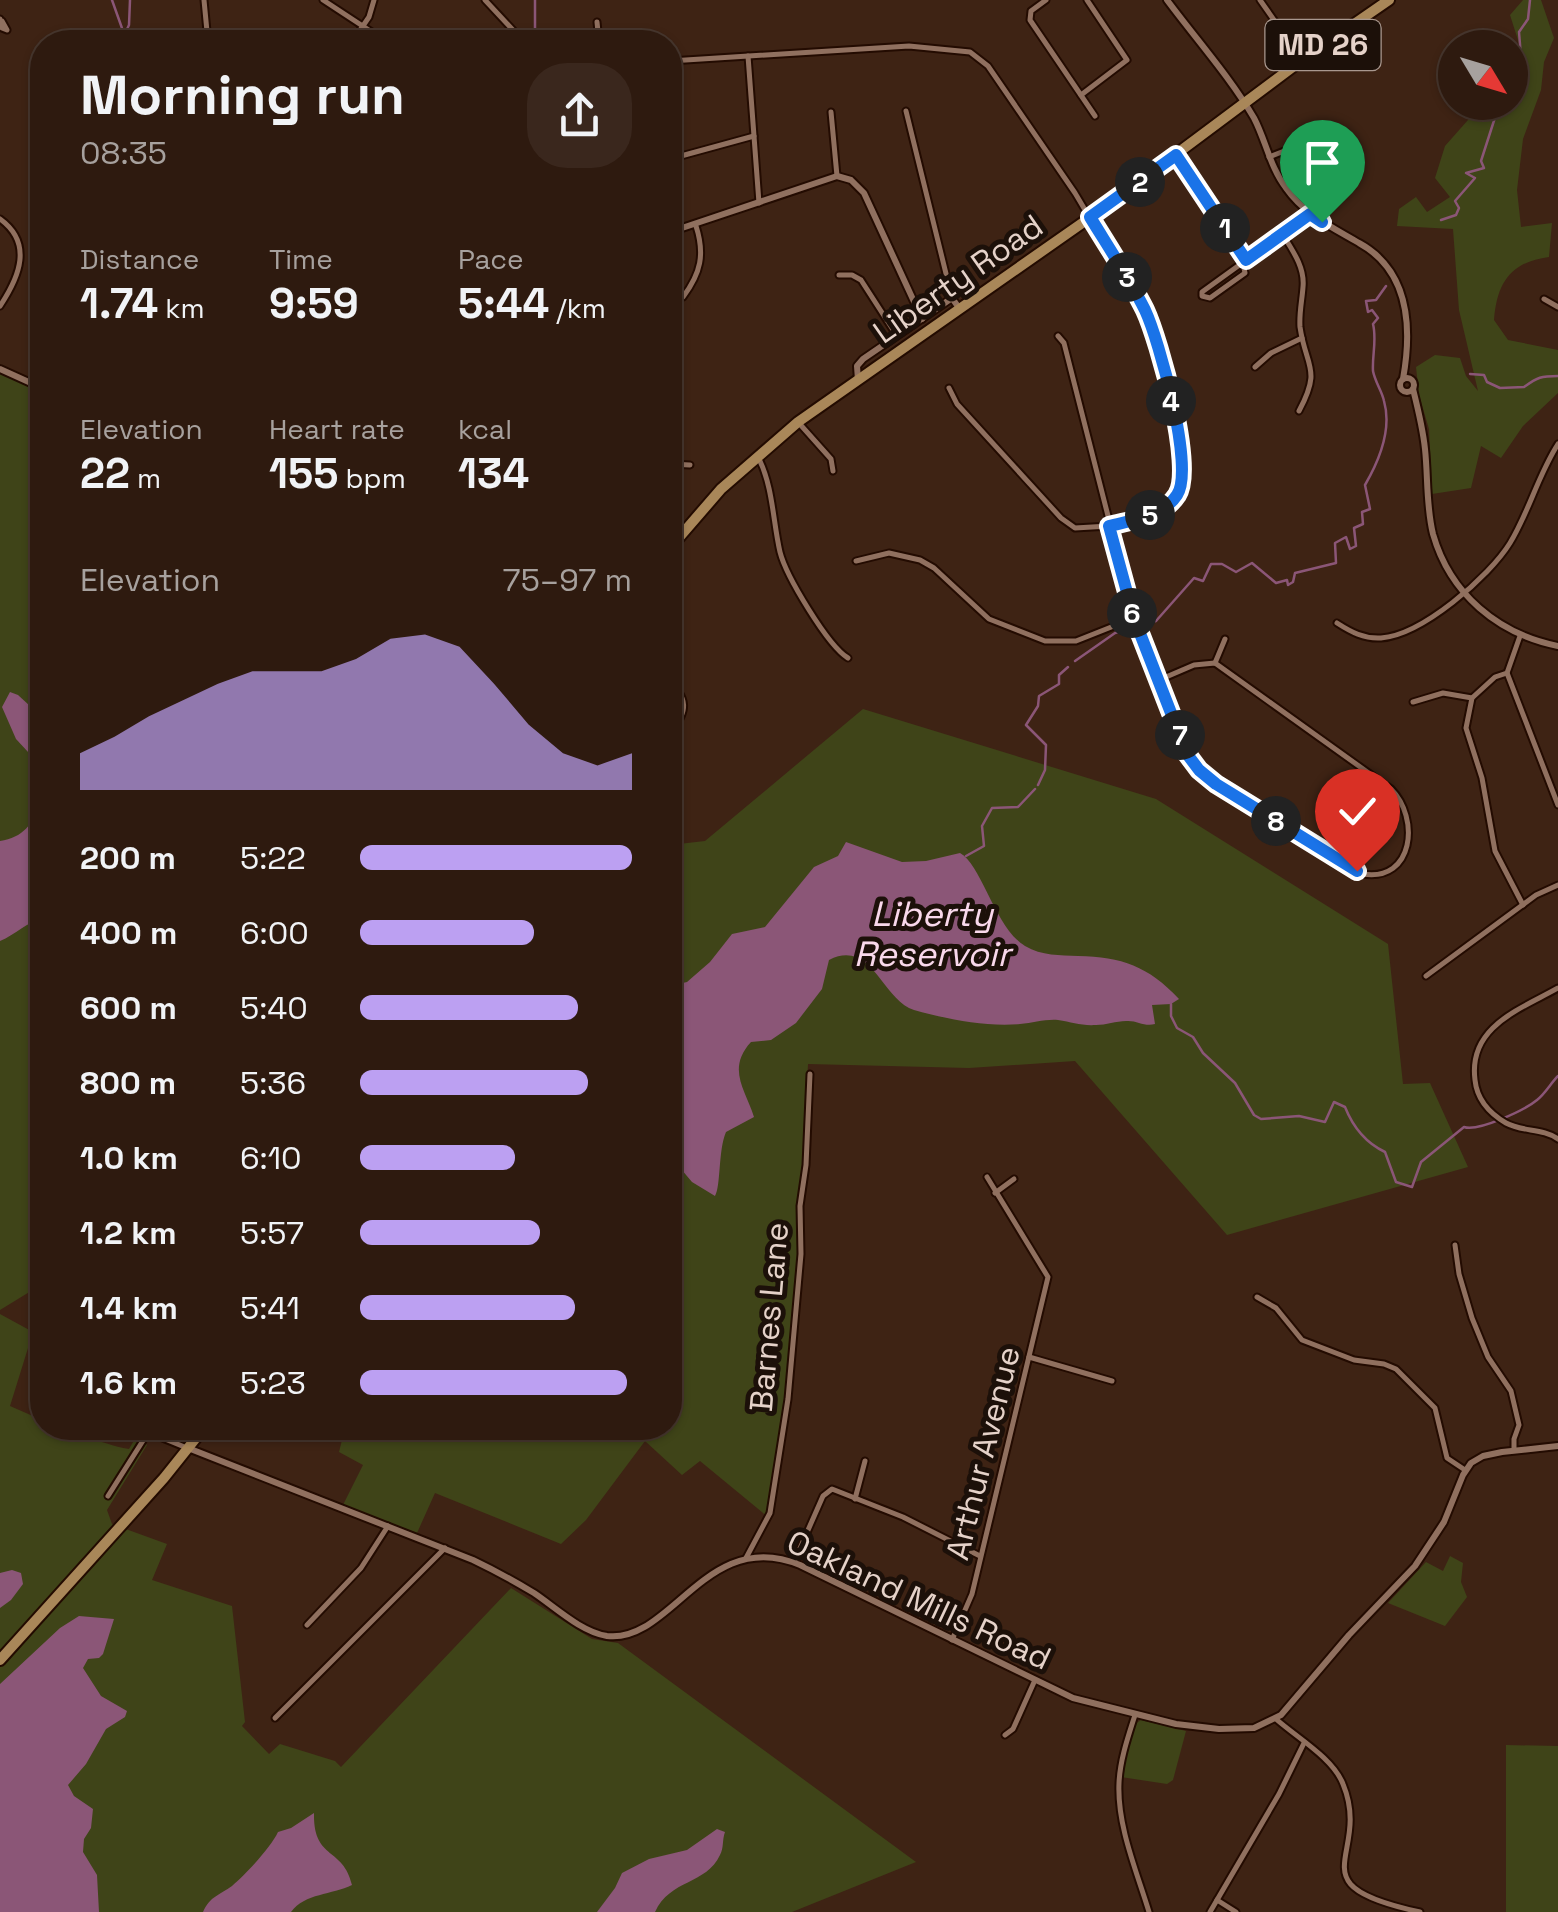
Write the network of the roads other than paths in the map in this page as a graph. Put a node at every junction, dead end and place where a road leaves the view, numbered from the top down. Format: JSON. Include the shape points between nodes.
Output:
{"nodes":[{"id":1,"x":204,"y":0,"type":"edge"},
{"id":2,"x":322,"y":0,"type":"edge"},
{"id":3,"x":374,"y":0,"type":"edge"},
{"id":4,"x":485,"y":0,"type":"edge"},
{"id":5,"x":1046,"y":0,"type":"edge"},
{"id":6,"x":1087,"y":0,"type":"edge"},
{"id":7,"x":1168,"y":0,"type":"edge"},
{"id":8,"x":1260,"y":0,"type":"edge"},
{"id":9,"x":1389,"y":0,"type":"edge"},
{"id":10,"x":597,"y":22,"type":"dead end"},
{"id":11,"x":364,"y":26,"type":"junction"},
{"id":12,"x":207,"y":30,"type":"edge"},
{"id":13,"x":361,"y":30,"type":"edge"},
{"id":14,"x":370,"y":30,"type":"edge"},
{"id":15,"x":513,"y":30,"type":"edge"},
{"id":16,"x":597,"y":30,"type":"edge"},
{"id":17,"x":748,"y":56,"type":"junction"},
{"id":18,"x":682,"y":60,"type":"edge"},
{"id":19,"x":1302,"y":60,"type":"junction"},
{"id":20,"x":1081,"y":96,"type":"junction"},
{"id":21,"x":1244,"y":103,"type":"junction"},
{"id":22,"x":906,"y":111,"type":"dead end"},
{"id":23,"x":831,"y":112,"type":"dead end"},
{"id":24,"x":1095,"y":116,"type":"dead end"},
{"id":25,"x":754,"y":136,"type":"junction"},
{"id":26,"x":1297,"y":146,"type":"dead end"},
{"id":27,"x":1176,"y":155,"type":"junction"},
{"id":28,"x":682,"y":156,"type":"edge"},
{"id":29,"x":1269,"y":157,"type":"junction"},
{"id":30,"x":836,"y":176,"type":"junction"},
{"id":31,"x":759,"y":204,"type":"junction"},
{"id":32,"x":1310,"y":214,"type":"junction"},
{"id":33,"x":1090,"y":217,"type":"junction"},
{"id":34,"x":0,"y":218,"type":"edge"},
{"id":35,"x":696,"y":226,"type":"junction"},
{"id":36,"x":682,"y":229,"type":"edge"},
{"id":37,"x":1283,"y":236,"type":"junction"},
{"id":38,"x":1244,"y":262,"type":"junction"},
{"id":39,"x":839,"y":275,"type":"dead end"},
{"id":40,"x":683,"y":297,"type":"dead end"},
{"id":41,"x":952,"y":298,"type":"junction"},
{"id":42,"x":1544,"y":299,"type":"dead end"},
{"id":43,"x":0,"y":306,"type":"edge"},
{"id":44,"x":959,"y":308,"type":"junction"},
{"id":45,"x":1558,"y":308,"type":"edge"},
{"id":46,"x":922,"y":319,"type":"junction"},
{"id":47,"x":897,"y":336,"type":"junction"},
{"id":48,"x":1058,"y":336,"type":"dead end"},
{"id":49,"x":1302,"y":338,"type":"junction"},
{"id":50,"x":1255,"y":367,"type":"dead end"},
{"id":51,"x":0,"y":369,"type":"edge"},
{"id":52,"x":1407,"y":379,"type":"junction"},
{"id":53,"x":858,"y":380,"type":"junction"},
{"id":54,"x":30,"y":383,"type":"edge"},
{"id":55,"x":949,"y":388,"type":"dead end"},
{"id":56,"x":1410,"y":391,"type":"junction"},
{"id":57,"x":1298,"y":412,"type":"dead end"},
{"id":58,"x":798,"y":422,"type":"junction"},
{"id":59,"x":1558,"y":444,"type":"edge"},
{"id":60,"x":757,"y":456,"type":"junction"},
{"id":61,"x":682,"y":465,"type":"edge"},
{"id":62,"x":690,"y":465,"type":"dead end"},
{"id":63,"x":833,"y":471,"type":"dead end"},
{"id":64,"x":1109,"y":526,"type":"junction"},
{"id":65,"x":682,"y":531,"type":"edge"},
{"id":66,"x":856,"y":560,"type":"dead end"},
{"id":67,"x":1463,"y":592,"type":"junction"},
{"id":68,"x":1134,"y":618,"type":"junction"},
{"id":69,"x":1337,"y":623,"type":"dead end"},
{"id":70,"x":1520,"y":636,"type":"junction"},
{"id":71,"x":1225,"y":639,"type":"dead end"},
{"id":72,"x":1558,"y":646,"type":"edge"},
{"id":73,"x":848,"y":658,"type":"dead end"},
{"id":74,"x":1215,"y":663,"type":"junction"},
{"id":75,"x":1507,"y":672,"type":"junction"},
{"id":76,"x":1159,"y":680,"type":"junction"},
{"id":77,"x":1472,"y":698,"type":"junction"},
{"id":78,"x":1414,"y":702,"type":"dead end"},
{"id":79,"x":1558,"y":805,"type":"edge"},
{"id":80,"x":1558,"y":885,"type":"edge"},
{"id":81,"x":1523,"y":906,"type":"junction"},
{"id":82,"x":1426,"y":976,"type":"dead end"},
{"id":83,"x":1558,"y":988,"type":"edge"},
{"id":84,"x":810,"y":1074,"type":"dead end"},
{"id":85,"x":1558,"y":1139,"type":"edge"},
{"id":86,"x":986,"y":1177,"type":"dead end"},
{"id":87,"x":1014,"y":1178,"type":"dead end"},
{"id":88,"x":995,"y":1192,"type":"junction"},
{"id":89,"x":1455,"y":1245,"type":"dead end"},
{"id":90,"x":1257,"y":1298,"type":"dead end"},
{"id":91,"x":1029,"y":1358,"type":"junction"},
{"id":92,"x":1112,"y":1381,"type":"dead end"},
{"id":93,"x":143,"y":1440,"type":"edge"},
{"id":94,"x":171,"y":1440,"type":"edge"},
{"id":95,"x":194,"y":1440,"type":"edge"},
{"id":96,"x":1558,"y":1446,"type":"edge"},
{"id":97,"x":188,"y":1448,"type":"junction"},
{"id":98,"x":1514,"y":1450,"type":"junction"},
{"id":99,"x":865,"y":1461,"type":"dead end"},
{"id":100,"x":1466,"y":1470,"type":"junction"},
{"id":101,"x":108,"y":1496,"type":"dead end"},
{"id":102,"x":855,"y":1498,"type":"junction"},
{"id":103,"x":388,"y":1526,"type":"junction"},
{"id":104,"x":444,"y":1548,"type":"junction"},
{"id":105,"x":981,"y":1556,"type":"junction"},
{"id":106,"x":746,"y":1558,"type":"junction"},
{"id":107,"x":794,"y":1562,"type":"junction"},
{"id":108,"x":307,"y":1625,"type":"dead end"},
{"id":109,"x":952,"y":1640,"type":"junction"},
{"id":110,"x":0,"y":1660,"type":"edge"},
{"id":111,"x":1036,"y":1680,"type":"junction"},
{"id":112,"x":1134,"y":1715,"type":"junction"},
{"id":113,"x":274,"y":1718,"type":"dead end"},
{"id":114,"x":1276,"y":1719,"type":"junction"},
{"id":115,"x":1006,"y":1736,"type":"dead end"},
{"id":116,"x":1304,"y":1743,"type":"junction"},
{"id":117,"x":1217,"y":1900,"type":"junction"},
{"id":118,"x":1150,"y":1912,"type":"edge"},
{"id":119,"x":1210,"y":1912,"type":"edge"},
{"id":120,"x":1236,"y":1912,"type":"edge"},
{"id":121,"x":1420,"y":1912,"type":"edge"}],
"edges":[{"from":1,"to":12,"type":"street"},
{"from":2,"to":11,"type":"street"},
{"from":3,"to":11,"type":"street"},
{"from":4,"to":15,"type":"street"},
{"from":5,"to":20,"type":"street","via":[[1030,20]]},
{"from":6,"to":20,"type":"street","via":[[1127,60]]},
{"from":7,"to":21,"type":"street"},
{"from":8,"to":19,"type":"street"},
{"from":9,"to":19,"type":"main road","name":"Liberty Road","number":"MD 26"},
{"from":10,"to":16,"type":"street"},
{"from":11,"to":13,"type":"street"},
{"from":11,"to":14,"type":"street"},
{"from":17,"to":18,"type":"street"},
{"from":17,"to":25,"type":"street"},
{"from":17,"to":33,"type":"street","via":[[909,46],[976,55]]},
{"from":19,"to":21,"type":"main road","name":"Liberty Road","number":"MD 26"},
{"from":20,"to":24,"type":"street"},
{"from":21,"to":27,"type":"main road","name":"Liberty Road","number":"MD 26"},
{"from":21,"to":29,"type":"street"},
{"from":22,"to":41,"type":"street"},
{"from":23,"to":30,"type":"street"},
{"from":25,"to":28,"type":"street"},
{"from":25,"to":31,"type":"street"},
{"from":26,"to":29,"type":"street"},
{"from":27,"to":33,"type":"main road","name":"Liberty Road","number":"MD 26"},
{"from":27,"to":38,"type":"street"},
{"from":29,"to":32,"type":"street"},
{"from":30,"to":31,"type":"street"},
{"from":30,"to":46,"type":"street","via":[[864,193]]},
{"from":31,"to":35,"type":"street"},
{"from":32,"to":37,"type":"street"},
{"from":32,"to":52,"type":"street","via":[[1363,245],[1392,274],[1407,314]]},
{"from":33,"to":44,"type":"main road","name":"Liberty Road","number":"MD 26"},
{"from":33,"to":64,"type":"street","via":[[1152,326],[1184,466],[1180,492],[1165,508]]},
{"from":34,"to":43,"type":"street","via":[[21,247],[16,277]]},
{"from":35,"to":36,"type":"street"},
{"from":35,"to":40,"type":"street","via":[[701,263]]},
{"from":37,"to":38,"type":"street"},
{"from":37,"to":49,"type":"street","via":[[1303,278]]},
{"from":38,"to":38,"type":"street","via":[[1202,292],[1202,296],[1210,298],[1245,273]]},
{"from":39,"to":47,"type":"street","via":[[861,280]]},
{"from":41,"to":44,"type":"street"},
{"from":41,"to":46,"type":"street"},
{"from":42,"to":45,"type":"street"},
{"from":44,"to":53,"type":"main road","name":"Liberty Road","number":"MD 26"},
{"from":46,"to":47,"type":"street"},
{"from":47,"to":53,"type":"street","via":[[860,362]]},
{"from":48,"to":64,"type":"street"},
{"from":49,"to":50,"type":"street"},
{"from":49,"to":57,"type":"street","via":[[1312,372]]},
{"from":51,"to":54,"type":"street"},
{"from":52,"to":56,"type":"street"},
{"from":52,"to":56,"type":"street","via":[[1400,386]]},
{"from":53,"to":58,"type":"main road","name":"Liberty Road","number":"MD 26"},
{"from":55,"to":64,"type":"street","via":[[1070,526]]},
{"from":56,"to":67,"type":"street","via":[[1425,447],[1433,534]]},
{"from":58,"to":60,"type":"main road","name":"Liberty Road","number":"MD 26"},
{"from":58,"to":63,"type":"street","via":[[832,459]]},
{"from":59,"to":67,"type":"street","via":[[1512,540]]},
{"from":60,"to":65,"type":"main road","name":"Liberty Road","number":"MD 26"},
{"from":60,"to":73,"type":"street","via":[[784,565],[829,642]]},
{"from":61,"to":62,"type":"street"},
{"from":64,"to":68,"type":"street"},
{"from":66,"to":68,"type":"street","via":[[889,554],[920,560],[989,619],[1045,640],[1076,640]]},
{"from":67,"to":69,"type":"street","via":[[1420,624],[1385,638],[1360,636]]},
{"from":67,"to":70,"type":"street"},
{"from":68,"to":76,"type":"street"},
{"from":70,"to":72,"type":"street"},
{"from":70,"to":75,"type":"street"},
{"from":71,"to":74,"type":"street"},
{"from":74,"to":76,"type":"street"},
{"from":74,"to":76,"type":"street","via":[[1400,797],[1408,832],[1399,865],[1363,874],[1204,776],[1187,754]]},
{"from":75,"to":77,"type":"street"},
{"from":75,"to":79,"type":"street"},
{"from":77,"to":78,"type":"street","via":[[1443,693]]},
{"from":77,"to":81,"type":"street","via":[[1466,728],[1495,851]]},
{"from":80,"to":81,"type":"street"},
{"from":81,"to":82,"type":"street"},
{"from":83,"to":85,"type":"street","via":[[1500,1020],[1480,1044],[1474,1078],[1482,1102],[1506,1123]]},
{"from":84,"to":106,"type":"street","name":"Barnes Lane","via":[[788,1399],[770,1513]]},
{"from":86,"to":88,"type":"street"},
{"from":87,"to":88,"type":"street"},
{"from":88,"to":91,"type":"street","name":"Arthur Avenue","via":[[1046,1274]]},
{"from":89,"to":98,"type":"street","via":[[1472,1318],[1511,1391],[1520,1425]]},
{"from":90,"to":100,"type":"street","via":[[1276,1308],[1302,1340],[1396,1369],[1435,1408],[1447,1458]]},
{"from":91,"to":92,"type":"street"},
{"from":91,"to":105,"type":"street","name":"Arthur Avenue"},
{"from":93,"to":101,"type":"street"},
{"from":94,"to":97,"type":"street","name":"Oakland Mills Road"},
{"from":95,"to":97,"type":"main road"},
{"from":96,"to":98,"type":"street"},
{"from":97,"to":103,"type":"street","name":"Oakland Mills Road"},
{"from":97,"to":110,"type":"main road"},
{"from":98,"to":100,"type":"street","via":[[1483,1456]]},
{"from":99,"to":102,"type":"street"},
{"from":100,"to":114,"type":"street","via":[[1420,1560]]},
{"from":102,"to":105,"type":"street"},
{"from":102,"to":107,"type":"street","via":[[832,1489],[824,1493]]},
{"from":103,"to":104,"type":"street","name":"Oakland Mills Road"},
{"from":103,"to":108,"type":"street"},
{"from":104,"to":106,"type":"street","name":"Oakland Mills Road","via":[[511,1579],[593,1632],[614,1636],[641,1628]]},
{"from":104,"to":113,"type":"street"},
{"from":105,"to":109,"type":"street","name":"Arthur Avenue"},
{"from":106,"to":107,"type":"street","name":"Oakland Mills Road"},
{"from":107,"to":109,"type":"street","name":"Oakland Mills Road"},
{"from":109,"to":111,"type":"street","name":"Oakland Mills Road"},
{"from":111,"to":112,"type":"street","name":"Oakland Mills Road"},
{"from":111,"to":115,"type":"street"},
{"from":112,"to":114,"type":"street","name":"Oakland Mills Road","via":[[1219,1730]]},
{"from":112,"to":118,"type":"street","via":[[1118,1794]]},
{"from":114,"to":116,"type":"street"},
{"from":116,"to":117,"type":"street"},
{"from":116,"to":121,"type":"street","via":[[1346,1791],[1346,1880],[1369,1897]]},
{"from":117,"to":119,"type":"street"},
{"from":117,"to":120,"type":"street"}]}
